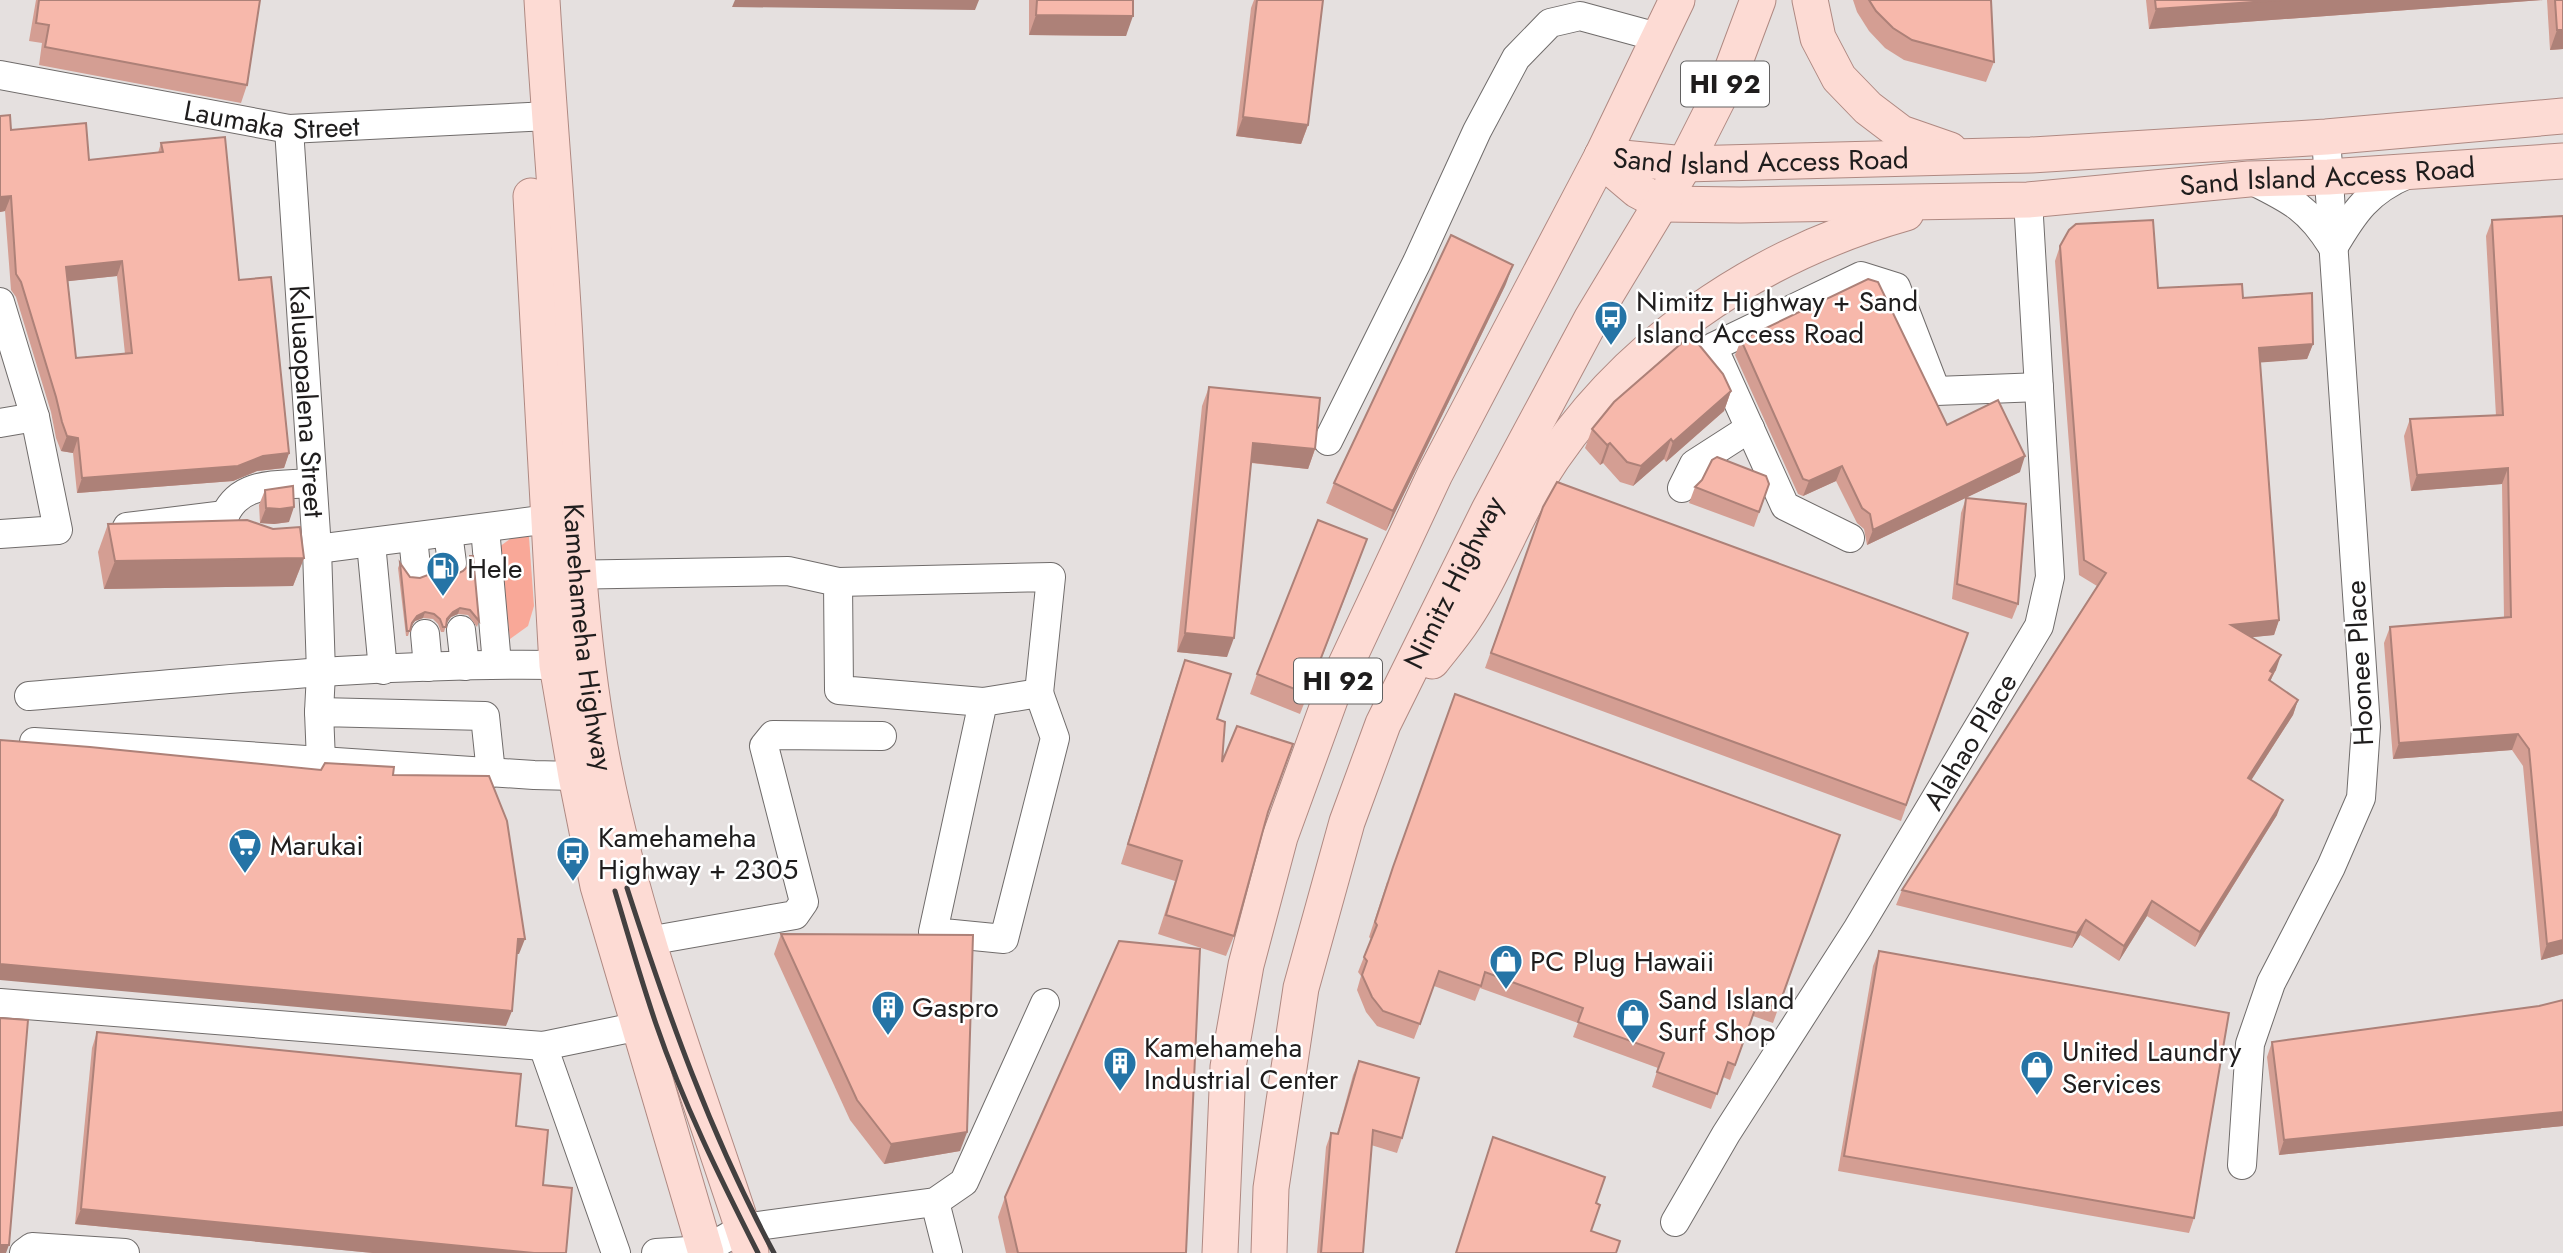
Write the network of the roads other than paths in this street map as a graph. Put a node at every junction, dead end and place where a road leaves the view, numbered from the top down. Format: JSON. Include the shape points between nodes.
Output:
{"nodes":[{"id":1,"x":519,"y":0,"type":"edge"},
{"id":2,"x":542,"y":0,"type":"edge"},
{"id":3,"x":1678,"y":0,"type":"edge"},
{"id":4,"x":1758,"y":0,"type":"edge"},
{"id":5,"x":1810,"y":0,"type":"edge"},
{"id":6,"x":1661,"y":38,"type":"junction"},
{"id":7,"x":0,"y":75,"type":"edge"},
{"id":8,"x":2563,"y":116,"type":"edge"},
{"id":9,"x":538,"y":118,"type":"junction"},
{"id":10,"x":289,"y":129,"type":"junction"},
{"id":11,"x":2326,"y":137,"type":"junction"},
{"id":12,"x":1602,"y":156,"type":"junction"},
{"id":13,"x":1970,"y":158,"type":"junction"},
{"id":14,"x":2563,"y":160,"type":"edge"},
{"id":15,"x":1685,"y":164,"type":"junction"},
{"id":16,"x":2415,"y":171,"type":"junction"},
{"id":17,"x":2328,"y":177,"type":"junction"},
{"id":18,"x":2249,"y":179,"type":"junction"},
{"id":19,"x":2028,"y":200,"type":"junction"},
{"id":20,"x":1949,"y":201,"type":"junction"},
{"id":21,"x":1663,"y":204,"type":"junction"},
{"id":22,"x":2333,"y":248,"type":"junction"},
{"id":23,"x":0,"y":302,"type":"edge"},
{"id":24,"x":2039,"y":387,"type":"junction"},
{"id":25,"x":35,"y":417,"type":"junction"},
{"id":26,"x":0,"y":423,"type":"edge"},
{"id":27,"x":1750,"y":428,"type":"junction"},
{"id":28,"x":1328,"y":441,"type":"dead end"},
{"id":29,"x":312,"y":483,"type":"junction"},
{"id":30,"x":1682,"y":488,"type":"dead end"},
{"id":31,"x":225,"y":515,"type":"junction"},
{"id":32,"x":549,"y":519,"type":"junction"},
{"id":33,"x":123,"y":527,"type":"edge"},
{"id":34,"x":485,"y":528,"type":"junction"},
{"id":35,"x":448,"y":533,"type":"junction"},
{"id":36,"x":0,"y":534,"type":"edge"},
{"id":37,"x":244,"y":535,"type":"edge"},
{"id":38,"x":413,"y":537,"type":"junction"},
{"id":39,"x":1850,"y":538,"type":"dead end"},
{"id":40,"x":307,"y":541,"type":"junction"},
{"id":41,"x":371,"y":543,"type":"junction"},
{"id":42,"x":452,"y":563,"type":"dead end"},
{"id":43,"x":416,"y":566,"type":"dead end"},
{"id":44,"x":565,"y":575,"type":"junction"},
{"id":45,"x":838,"y":582,"type":"junction"},
{"id":46,"x":461,"y":630,"type":"dead end"},
{"id":47,"x":425,"y":634,"type":"dead end"},
{"id":48,"x":497,"y":664,"type":"junction"},
{"id":49,"x":557,"y":665,"type":"junction"},
{"id":50,"x":466,"y":666,"type":"junction"},
{"id":51,"x":428,"y":667,"type":"junction"},
{"id":52,"x":383,"y":670,"type":"junction"},
{"id":53,"x":321,"y":673,"type":"junction"},
{"id":54,"x":1039,"y":692,"type":"junction"},
{"id":55,"x":29,"y":696,"type":"dead end"},
{"id":56,"x":983,"y":702,"type":"junction"},
{"id":57,"x":319,"y":712,"type":"junction"},
{"id":58,"x":1382,"y":724,"type":"junction"},
{"id":59,"x":882,"y":736,"type":"dead end"},
{"id":60,"x":34,"y":742,"type":"edge"},
{"id":61,"x":321,"y":761,"type":"junction"},
{"id":62,"x":491,"y":773,"type":"junction"},
{"id":63,"x":576,"y":775,"type":"junction"},
{"id":64,"x":648,"y":941,"type":"junction"},
{"id":65,"x":0,"y":1003,"type":"edge"},
{"id":66,"x":1045,"y":1003,"type":"dead end"},
{"id":67,"x":640,"y":1026,"type":"junction"},
{"id":68,"x":542,"y":1046,"type":"junction"},
{"id":69,"x":2242,"y":1165,"type":"dead end"},
{"id":70,"x":935,"y":1202,"type":"junction"},
{"id":71,"x":1675,"y":1222,"type":"dead end"},
{"id":72,"x":747,"y":1240,"type":"edge"},
{"id":73,"x":705,"y":1251,"type":"edge"},
{"id":74,"x":942,"y":1252,"type":"edge"},
{"id":75,"x":24,"y":1253,"type":"edge"},
{"id":76,"x":125,"y":1253,"type":"edge"},
{"id":77,"x":616,"y":1253,"type":"edge"},
{"id":78,"x":656,"y":1253,"type":"edge"},
{"id":79,"x":1220,"y":1253,"type":"edge"},
{"id":80,"x":1269,"y":1253,"type":"edge"}],
"edges":[{"from":1,"to":9,"type":"main road","name":"Kamehameha Highway"},
{"from":2,"to":9,"type":"main road","name":"Kamehameha Highway"},
{"from":3,"to":6,"type":"main road","number":"HI 92"},
{"from":4,"to":15,"type":"main road","name":"Nimitz Highway","number":"HI 92","via":[[1730,75]]},
{"from":5,"to":13,"type":"main road","via":[[1818,38],[1839,78],[1867,108],[1901,133]]},
{"from":6,"to":12,"type":"main road","number":"HI 92"},
{"from":6,"to":28,"type":"street","via":[[1580,16],[1550,23],[1516,58]]},
{"from":7,"to":10,"type":"street","name":"Laumaka Street"},
{"from":8,"to":11,"type":"main road","name":"Sand Island Access Road"},
{"from":9,"to":10,"type":"street","name":"Laumaka Street"},
{"from":9,"to":32,"type":"main road","name":"Kamehameha Highway"},
{"from":9,"to":44,"type":"main road","name":"Kamehameha Highway","via":[[566,357]]},
{"from":10,"to":29,"type":"street","name":"Kaluaopalena Street"},
{"from":11,"to":13,"type":"main road","name":"Sand Island Access Road"},
{"from":11,"to":17,"type":"street","name":"Hoonee Place"},
{"from":12,"to":15,"type":"main road","name":"Sand Island Access Road"},
{"from":12,"to":21,"type":"main road","name":"Sand Island Access Road","via":[[1637,190]]},
{"from":12,"to":79,"type":"main road","number":"HI 92","via":[[1435,474],[1332,694],[1280,837],[1247,965],[1228,1067]]},
{"from":13,"to":15,"type":"main road","name":"Sand Island Access Road"},
{"from":14,"to":16,"type":"main road","name":"Sand Island Access Road"},
{"from":15,"to":21,"type":"main road","name":"Nimitz Highway","number":"HI 92"},
{"from":16,"to":17,"type":"main road","name":"Sand Island Access Road"},
{"from":16,"to":22,"type":"street","via":[[2383,185],[2368,198]]},
{"from":17,"to":18,"type":"main road","name":"Sand Island Access Road"},
{"from":17,"to":22,"type":"street","name":"Hoonee Place"},
{"from":18,"to":19,"type":"main road","name":"Sand Island Access Road"},
{"from":18,"to":22,"type":"street","via":[[2290,199],[2310,215]]},
{"from":19,"to":20,"type":"main road","name":"Sand Island Access Road"},
{"from":19,"to":24,"type":"street","name":"Alahao Place"},
{"from":20,"to":21,"type":"main road","name":"Sand Island Access Road"},
{"from":20,"to":58,"type":"main road","via":[[1873,223],[1778,262],[1691,314],[1640,357],[1566,437],[1535,485],[1465,618]]},
{"from":21,"to":58,"type":"main road","name":"Nimitz Highway","number":"HI 92","via":[[1592,318],[1540,414]]},
{"from":22,"to":69,"type":"street","name":"Hoonee Place","via":[[2366,727],[2361,798],[2271,983],[2250,1044]]},
{"from":23,"to":25,"type":"street"},
{"from":24,"to":27,"type":"street","via":[[1936,391],[1896,287],[1861,276],[1713,347]]},
{"from":24,"to":71,"type":"street","name":"Alahao Place","via":[[2050,577],[2039,626]]},
{"from":25,"to":26,"type":"street"},
{"from":25,"to":36,"type":"street","via":[[58,530]]},
{"from":27,"to":30,"type":"street","via":[[1694,464]]},
{"from":27,"to":39,"type":"street","via":[[1785,506]]},
{"from":29,"to":31,"type":"street","via":[[248,489],[231,501]]},
{"from":29,"to":40,"type":"street","name":"Kaluaopalena Street"},
{"from":31,"to":33,"type":"street"},
{"from":31,"to":37,"type":"street"},
{"from":32,"to":34,"type":"street"},
{"from":32,"to":44,"type":"main road","name":"Kamehameha Highway"},
{"from":34,"to":35,"type":"street"},
{"from":34,"to":48,"type":"street"},
{"from":35,"to":38,"type":"street"},
{"from":35,"to":42,"type":"street"},
{"from":38,"to":41,"type":"street"},
{"from":38,"to":43,"type":"street"},
{"from":40,"to":41,"type":"street"},
{"from":40,"to":53,"type":"street","name":"Kaluaopalena Street"},
{"from":41,"to":52,"type":"street"},
{"from":44,"to":45,"type":"street","via":[[788,571]]},
{"from":44,"to":49,"type":"main road","name":"Kamehameha Highway"},
{"from":44,"to":64,"type":"main road","name":"Kamehameha Highway","via":[[604,768]]},
{"from":45,"to":54,"type":"street","via":[[1051,577]]},
{"from":45,"to":56,"type":"street","via":[[839,690]]},
{"from":46,"to":50,"type":"street"},
{"from":47,"to":51,"type":"street"},
{"from":48,"to":49,"type":"street"},
{"from":48,"to":50,"type":"street"},
{"from":49,"to":63,"type":"main road","name":"Kamehameha Highway"},
{"from":50,"to":51,"type":"street"},
{"from":51,"to":52,"type":"street"},
{"from":52,"to":53,"type":"street"},
{"from":53,"to":55,"type":"street"},
{"from":53,"to":57,"type":"street","name":"Kaluaopalena Street"},
{"from":54,"to":56,"type":"street"},
{"from":54,"to":56,"type":"street","via":[[1055,738],[1004,939],[933,932]]},
{"from":57,"to":61,"type":"street","name":"Kaluaopalena Street"},
{"from":57,"to":62,"type":"street","via":[[485,716]]},
{"from":58,"to":80,"type":"main road","name":"Nimitz Highway","number":"HI 92","via":[[1347,822],[1301,988],[1270,1188]]},
{"from":59,"to":64,"type":"street","via":[[773,735],[764,746],[804,902],[795,915]]},
{"from":60,"to":61,"type":"street"},
{"from":61,"to":62,"type":"street"},
{"from":62,"to":63,"type":"street"},
{"from":63,"to":67,"type":"main road","name":"Kamehameha Highway","via":[[598,886]]},
{"from":64,"to":72,"type":"main road","name":"Kamehameha Highway"},
{"from":65,"to":68,"type":"street"},
{"from":66,"to":70,"type":"street","via":[[964,1182]]},
{"from":67,"to":68,"type":"street"},
{"from":67,"to":73,"type":"main road","name":"Kamehameha Highway"},
{"from":68,"to":77,"type":"street"},
{"from":70,"to":72,"type":"street"},
{"from":70,"to":74,"type":"street"},
{"from":72,"to":73,"type":"street"},
{"from":73,"to":78,"type":"street"},
{"from":75,"to":76,"type":"street","via":[[32,1247]]}]}
